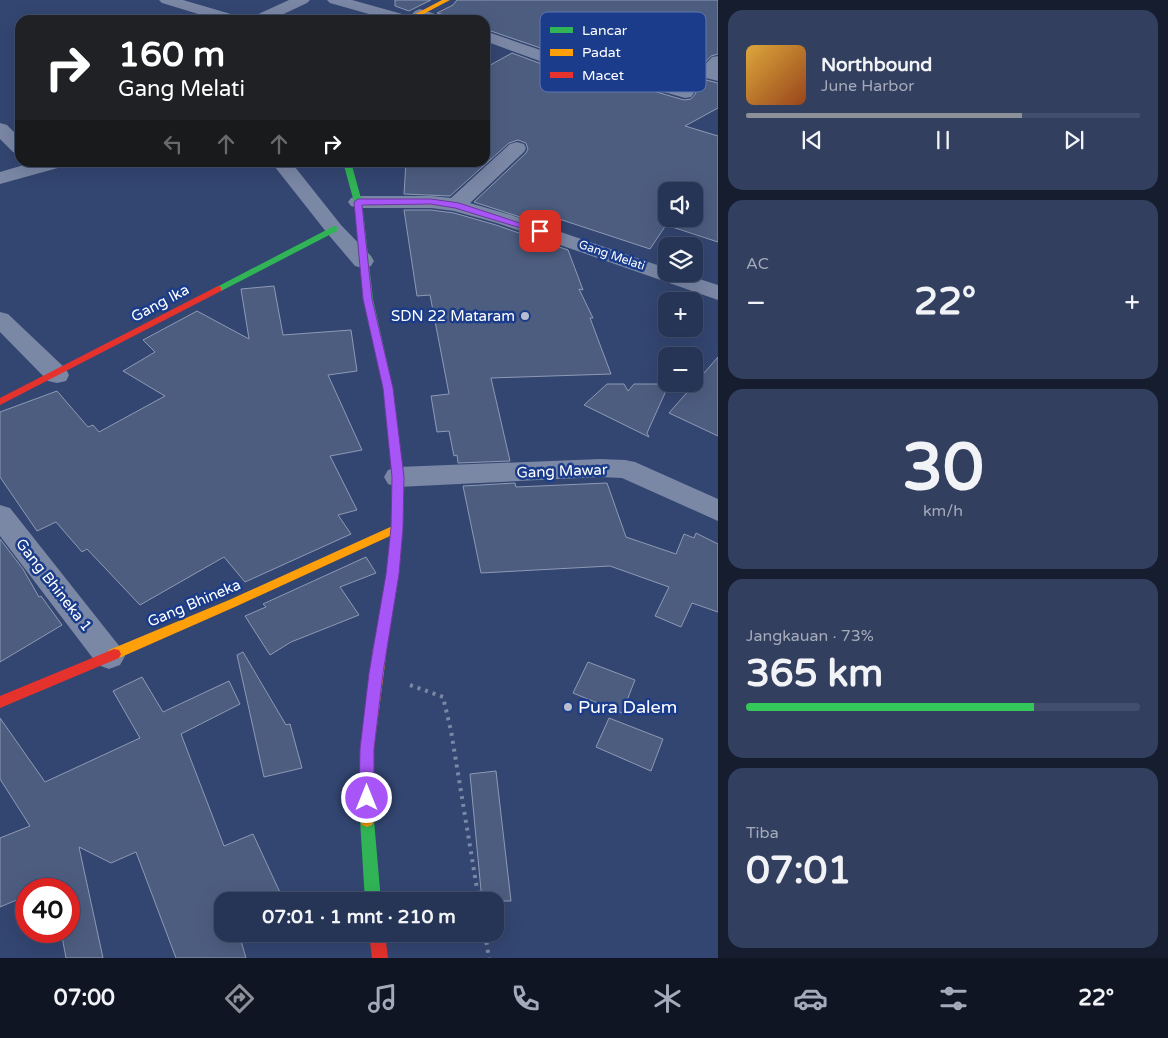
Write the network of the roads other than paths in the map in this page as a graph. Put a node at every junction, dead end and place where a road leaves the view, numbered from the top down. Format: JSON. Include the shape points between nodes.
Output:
{"nodes":[{"id":1,"x":167,"y":0,"type":"edge"},
{"id":2,"x":263,"y":0,"type":"edge"},
{"id":3,"x":302,"y":0,"type":"edge"},
{"id":4,"x":335,"y":0,"type":"edge"},
{"id":5,"x":447,"y":0,"type":"edge"},
{"id":6,"x":285,"y":7,"type":"junction"},
{"id":7,"x":218,"y":15,"type":"edge"},
{"id":8,"x":268,"y":15,"type":"edge"},
{"id":9,"x":398,"y":15,"type":"edge"},
{"id":10,"x":417,"y":15,"type":"edge"},
{"id":11,"x":490,"y":38,"type":"edge"},
{"id":12,"x":540,"y":55,"type":"edge"},
{"id":13,"x":718,"y":61,"type":"edge"},
{"id":14,"x":718,"y":76,"type":"edge"},
{"id":15,"x":682,"y":92,"type":"edge"},
{"id":16,"x":685,"y":93,"type":"dead end"},
{"id":17,"x":0,"y":130,"type":"edge"},
{"id":18,"x":15,"y":144,"type":"edge"},
{"id":19,"x":517,"y":148,"type":"dead end"},
{"id":20,"x":35,"y":167,"type":"edge"},
{"id":21,"x":284,"y":167,"type":"edge"},
{"id":22,"x":349,"y":167,"type":"edge"},
{"id":23,"x":0,"y":178,"type":"edge"},
{"id":24,"x":358,"y":202,"type":"junction"},
{"id":25,"x":456,"y":205,"type":"junction"},
{"id":26,"x":334,"y":229,"type":"junction"},
{"id":27,"x":363,"y":261,"type":"junction"},
{"id":28,"x":718,"y":293,"type":"edge"},
{"id":29,"x":0,"y":319,"type":"edge"},
{"id":30,"x":57,"y":374,"type":"junction"},
{"id":31,"x":0,"y":402,"type":"edge"},
{"id":32,"x":398,"y":477,"type":"junction"},
{"id":33,"x":718,"y":511,"type":"edge"},
{"id":34,"x":0,"y":515,"type":"edge"},
{"id":35,"x":397,"y":528,"type":"junction"},
{"id":36,"x":109,"y":656,"type":"junction"},
{"id":37,"x":0,"y":702,"type":"edge"},
{"id":38,"x":372,"y":892,"type":"edge"},
{"id":39,"x":378,"y":942,"type":"edge"},
{"id":40,"x":380,"y":958,"type":"edge"}],
"edges":[{"from":1,"to":7,"type":"street"},
{"from":2,"to":6,"type":"street"},
{"from":3,"to":6,"type":"street"},
{"from":4,"to":9,"type":"street"},
{"from":5,"to":10,"type":"street"},
{"from":6,"to":8,"type":"street"},
{"from":11,"to":12,"type":"street"},
{"from":13,"to":14,"type":"street","via":[[709,70]]},
{"from":15,"to":16,"type":"street"},
{"from":17,"to":18,"type":"street"},
{"from":19,"to":25,"type":"street"},
{"from":20,"to":23,"type":"street"},
{"from":21,"to":26,"type":"street"},
{"from":22,"to":24,"type":"street"},
{"from":24,"to":25,"type":"street","name":"Gang Melati"},
{"from":24,"to":27,"type":"street"},
{"from":25,"to":28,"type":"street","name":"Gang Melati"},
{"from":26,"to":27,"type":"street"},
{"from":26,"to":30,"type":"street","name":"Gang Ika"},
{"from":27,"to":32,"type":"street","via":[[388,388]]},
{"from":29,"to":30,"type":"street"},
{"from":30,"to":31,"type":"street","name":"Gang Ika"},
{"from":32,"to":33,"type":"street","name":"Gang Mawar","via":[[625,469]]},
{"from":32,"to":35,"type":"street"},
{"from":34,"to":36,"type":"street","name":"Gang Bhineka 1"},
{"from":35,"to":36,"type":"street","name":"Gang Bhineka"},
{"from":35,"to":38,"type":"street","via":[[367,749],[367,830]]},
{"from":36,"to":37,"type":"street","name":"Gang Bhineka"},
{"from":39,"to":40,"type":"street"}]}
